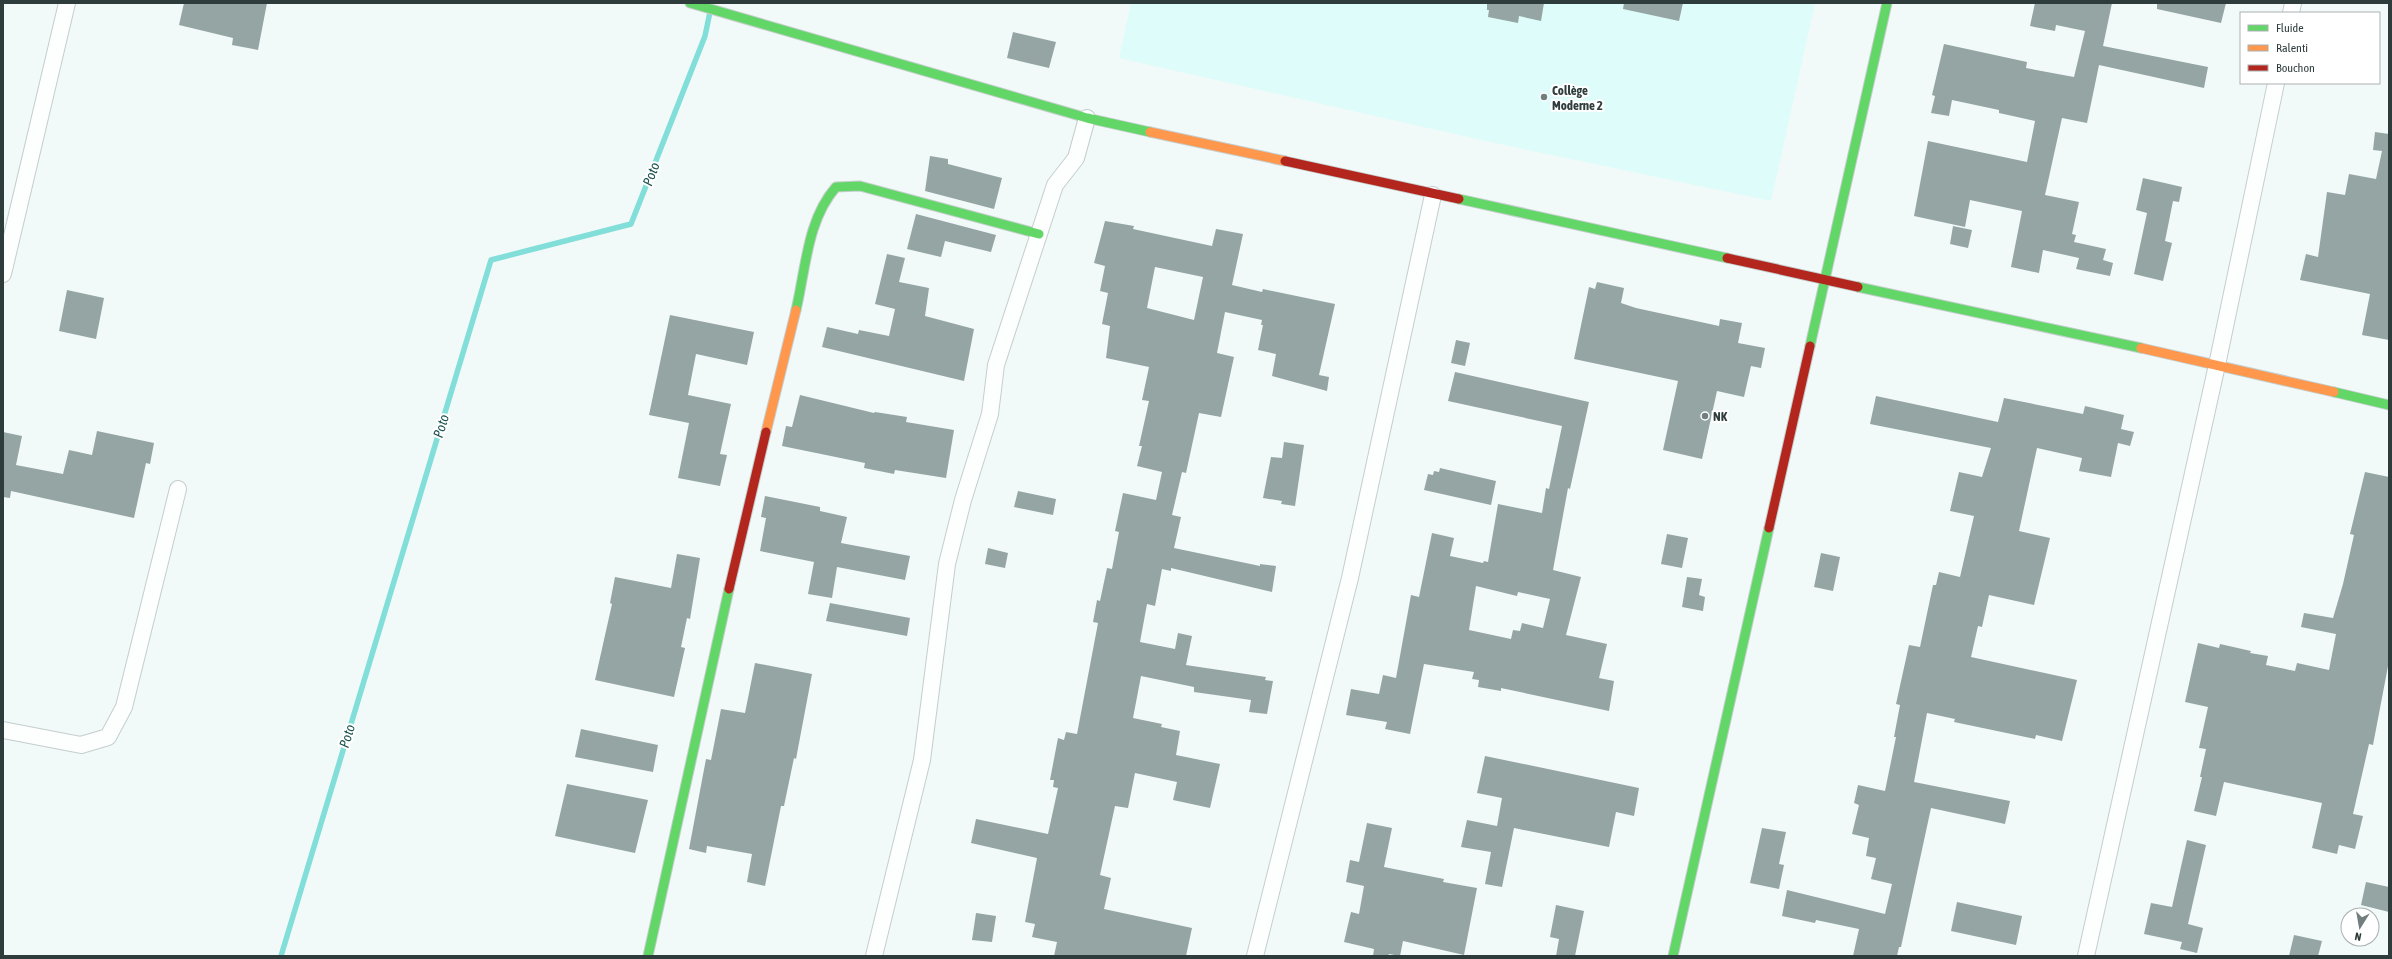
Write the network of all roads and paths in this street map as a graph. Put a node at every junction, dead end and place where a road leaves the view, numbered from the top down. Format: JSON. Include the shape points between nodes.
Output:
{"nodes":[{"id":1,"x":67,"y":3,"type":"edge"},
{"id":2,"x":690,"y":3,"type":"edge"},
{"id":3,"x":1887,"y":3,"type":"edge"},
{"id":4,"x":2276,"y":84,"type":"edge"},
{"id":5,"x":1087,"y":118,"type":"junction"},
{"id":6,"x":1433,"y":195,"type":"junction"},
{"id":7,"x":1039,"y":234,"type":"junction"},
{"id":8,"x":3,"y":274,"type":"edge"},
{"id":9,"x":1824,"y":279,"type":"junction"},
{"id":10,"x":2217,"y":365,"type":"junction"},
{"id":11,"x":2389,"y":405,"type":"edge"},
{"id":12,"x":178,"y":489,"type":"dead end"},
{"id":13,"x":3,"y":730,"type":"edge"},
{"id":14,"x":648,"y":956,"type":"edge"},
{"id":15,"x":874,"y":956,"type":"edge"},
{"id":16,"x":1255,"y":956,"type":"edge"},
{"id":17,"x":1673,"y":956,"type":"edge"},
{"id":18,"x":2086,"y":956,"type":"edge"}],
"edges":[{"from":1,"to":8,"type":"street"},
{"from":2,"to":5,"type":"street"},
{"from":3,"to":9,"type":"street"},
{"from":4,"to":10,"type":"street"},
{"from":5,"to":6,"type":"street"},
{"from":5,"to":7,"type":"street","via":[[1076,158],[1055,185]]},
{"from":6,"to":9,"type":"street"},
{"from":6,"to":16,"type":"street","via":[[1350,578]]},
{"from":7,"to":14,"type":"street","via":[[860,186],[836,187],[824,201],[812,234],[737,552]]},
{"from":7,"to":15,"type":"street","via":[[996,365],[990,414],[963,500],[947,564],[922,760]]},
{"from":9,"to":10,"type":"street"},
{"from":9,"to":17,"type":"street"},
{"from":10,"to":11,"type":"street"},
{"from":10,"to":18,"type":"street"},
{"from":12,"to":13,"type":"street","via":[[124,707],[108,737],[81,745]]}]}
